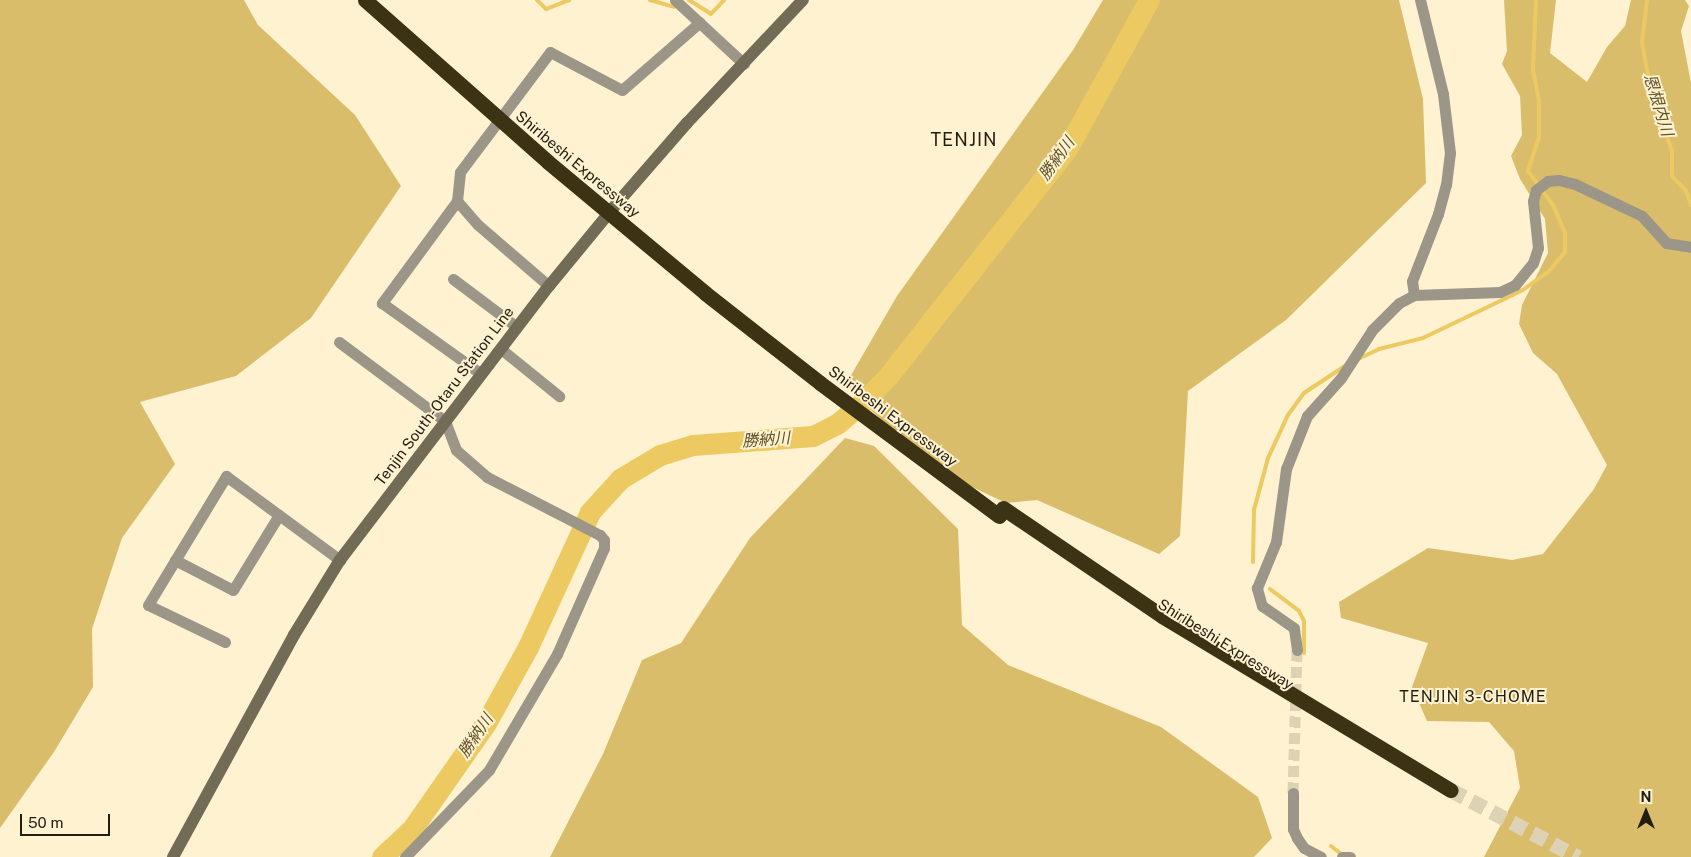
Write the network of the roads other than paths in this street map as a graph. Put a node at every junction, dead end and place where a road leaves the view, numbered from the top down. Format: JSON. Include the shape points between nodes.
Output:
{"nodes":[{"id":1,"x":365,"y":0,"type":"edge"},
{"id":2,"x":376,"y":0,"type":"edge"},
{"id":3,"x":675,"y":0,"type":"edge"},
{"id":4,"x":803,"y":0,"type":"edge"},
{"id":5,"x":1420,"y":0,"type":"edge"},
{"id":6,"x":700,"y":22,"type":"junction"},
{"id":7,"x":744,"y":64,"type":"junction"},
{"id":8,"x":457,"y":202,"type":"junction"},
{"id":9,"x":1691,"y":247,"type":"edge"},
{"id":10,"x":453,"y":278,"type":"dead end"},
{"id":11,"x":548,"y":286,"type":"junction"},
{"id":12,"x":1414,"y":295,"type":"junction"},
{"id":13,"x":517,"y":327,"type":"junction"},
{"id":14,"x":339,"y":342,"type":"dead end"},
{"id":15,"x":501,"y":348,"type":"junction"},
{"id":16,"x":482,"y":374,"type":"junction"},
{"id":17,"x":559,"y":396,"type":"dead end"},
{"id":18,"x":445,"y":421,"type":"junction"},
{"id":19,"x":1001,"y":512,"type":"junction"},
{"id":20,"x":279,"y":515,"type":"junction"},
{"id":21,"x":175,"y":560,"type":"junction"},
{"id":22,"x":340,"y":560,"type":"junction"},
{"id":23,"x":225,"y":642,"type":"dead end"},
{"id":24,"x":1297,"y":650,"type":"tunnel mouth"},
{"id":25,"x":1293,"y":792,"type":"tunnel mouth"},
{"id":26,"x":1449,"y":793,"type":"tunnel mouth"},
{"id":27,"x":173,"y":857,"type":"edge"},
{"id":28,"x":405,"y":857,"type":"edge"},
{"id":29,"x":1321,"y":857,"type":"edge"},
{"id":30,"x":1342,"y":857,"type":"edge"},
{"id":31,"x":1350,"y":857,"type":"edge"}],
"edges":[{"from":1,"to":19,"type":"highway","name":"Shiribeshi Expressway","bridge":true,"via":[[548,162],[705,293]]},
{"from":2,"to":19,"type":"highway","name":"Shiribeshi Expressway","via":[[553,157],[709,288]]},
{"from":3,"to":6,"type":"street"},
{"from":4,"to":7,"type":"main road","name":"Tenjin South-Otaru Station Line"},
{"from":5,"to":12,"type":"street","via":[[1443,94],[1450,153],[1438,214],[1412,281]]},
{"from":6,"to":7,"type":"street"},
{"from":6,"to":8,"type":"street","via":[[622,90],[550,52],[467,159],[456,184]]},
{"from":7,"to":11,"type":"main road","name":"Tenjin South-Otaru Station Line","via":[[687,123]]},
{"from":8,"to":11,"type":"street","via":[[478,225]]},
{"from":8,"to":16,"type":"street","via":[[382,303]]},
{"from":9,"to":12,"type":"street","via":[[1666,243],[1642,216],[1575,184],[1548,181],[1536,190],[1533,201],[1538,248],[1526,275],[1515,285],[1500,292]]},
{"from":10,"to":13,"type":"street"},
{"from":11,"to":13,"type":"main road","name":"Tenjin South-Otaru Station Line"},
{"from":12,"to":24,"type":"street","via":[[1399,303],[1372,330],[1341,378],[1307,416],[1286,469],[1276,542],[1257,588],[1262,606],[1294,628]]},
{"from":13,"to":15,"type":"main road","name":"Tenjin South-Otaru Station Line"},
{"from":14,"to":18,"type":"street"},
{"from":15,"to":16,"type":"main road","name":"Tenjin South-Otaru Station Line"},
{"from":15,"to":17,"type":"street"},
{"from":16,"to":18,"type":"main road","name":"Tenjin South-Otaru Station Line"},
{"from":18,"to":22,"type":"main road","name":"Tenjin South-Otaru Station Line"},
{"from":18,"to":28,"type":"street","via":[[456,450],[487,477],[600,535],[604,548],[557,654],[489,770]]},
{"from":19,"to":26,"type":"highway","name":"Shiribeshi Expressway","via":[[1158,623]]},
{"from":20,"to":21,"type":"street","via":[[233,590]]},
{"from":20,"to":21,"type":"street","via":[[226,476]]},
{"from":20,"to":22,"type":"street"},
{"from":21,"to":23,"type":"street","via":[[148,605]]},
{"from":22,"to":27,"type":"main road","name":"Tenjin South-Otaru Station Line","via":[[294,634]]},
{"from":25,"to":29,"type":"street","via":[[1293,829],[1304,848]]},
{"from":30,"to":31,"type":"street"}]}
